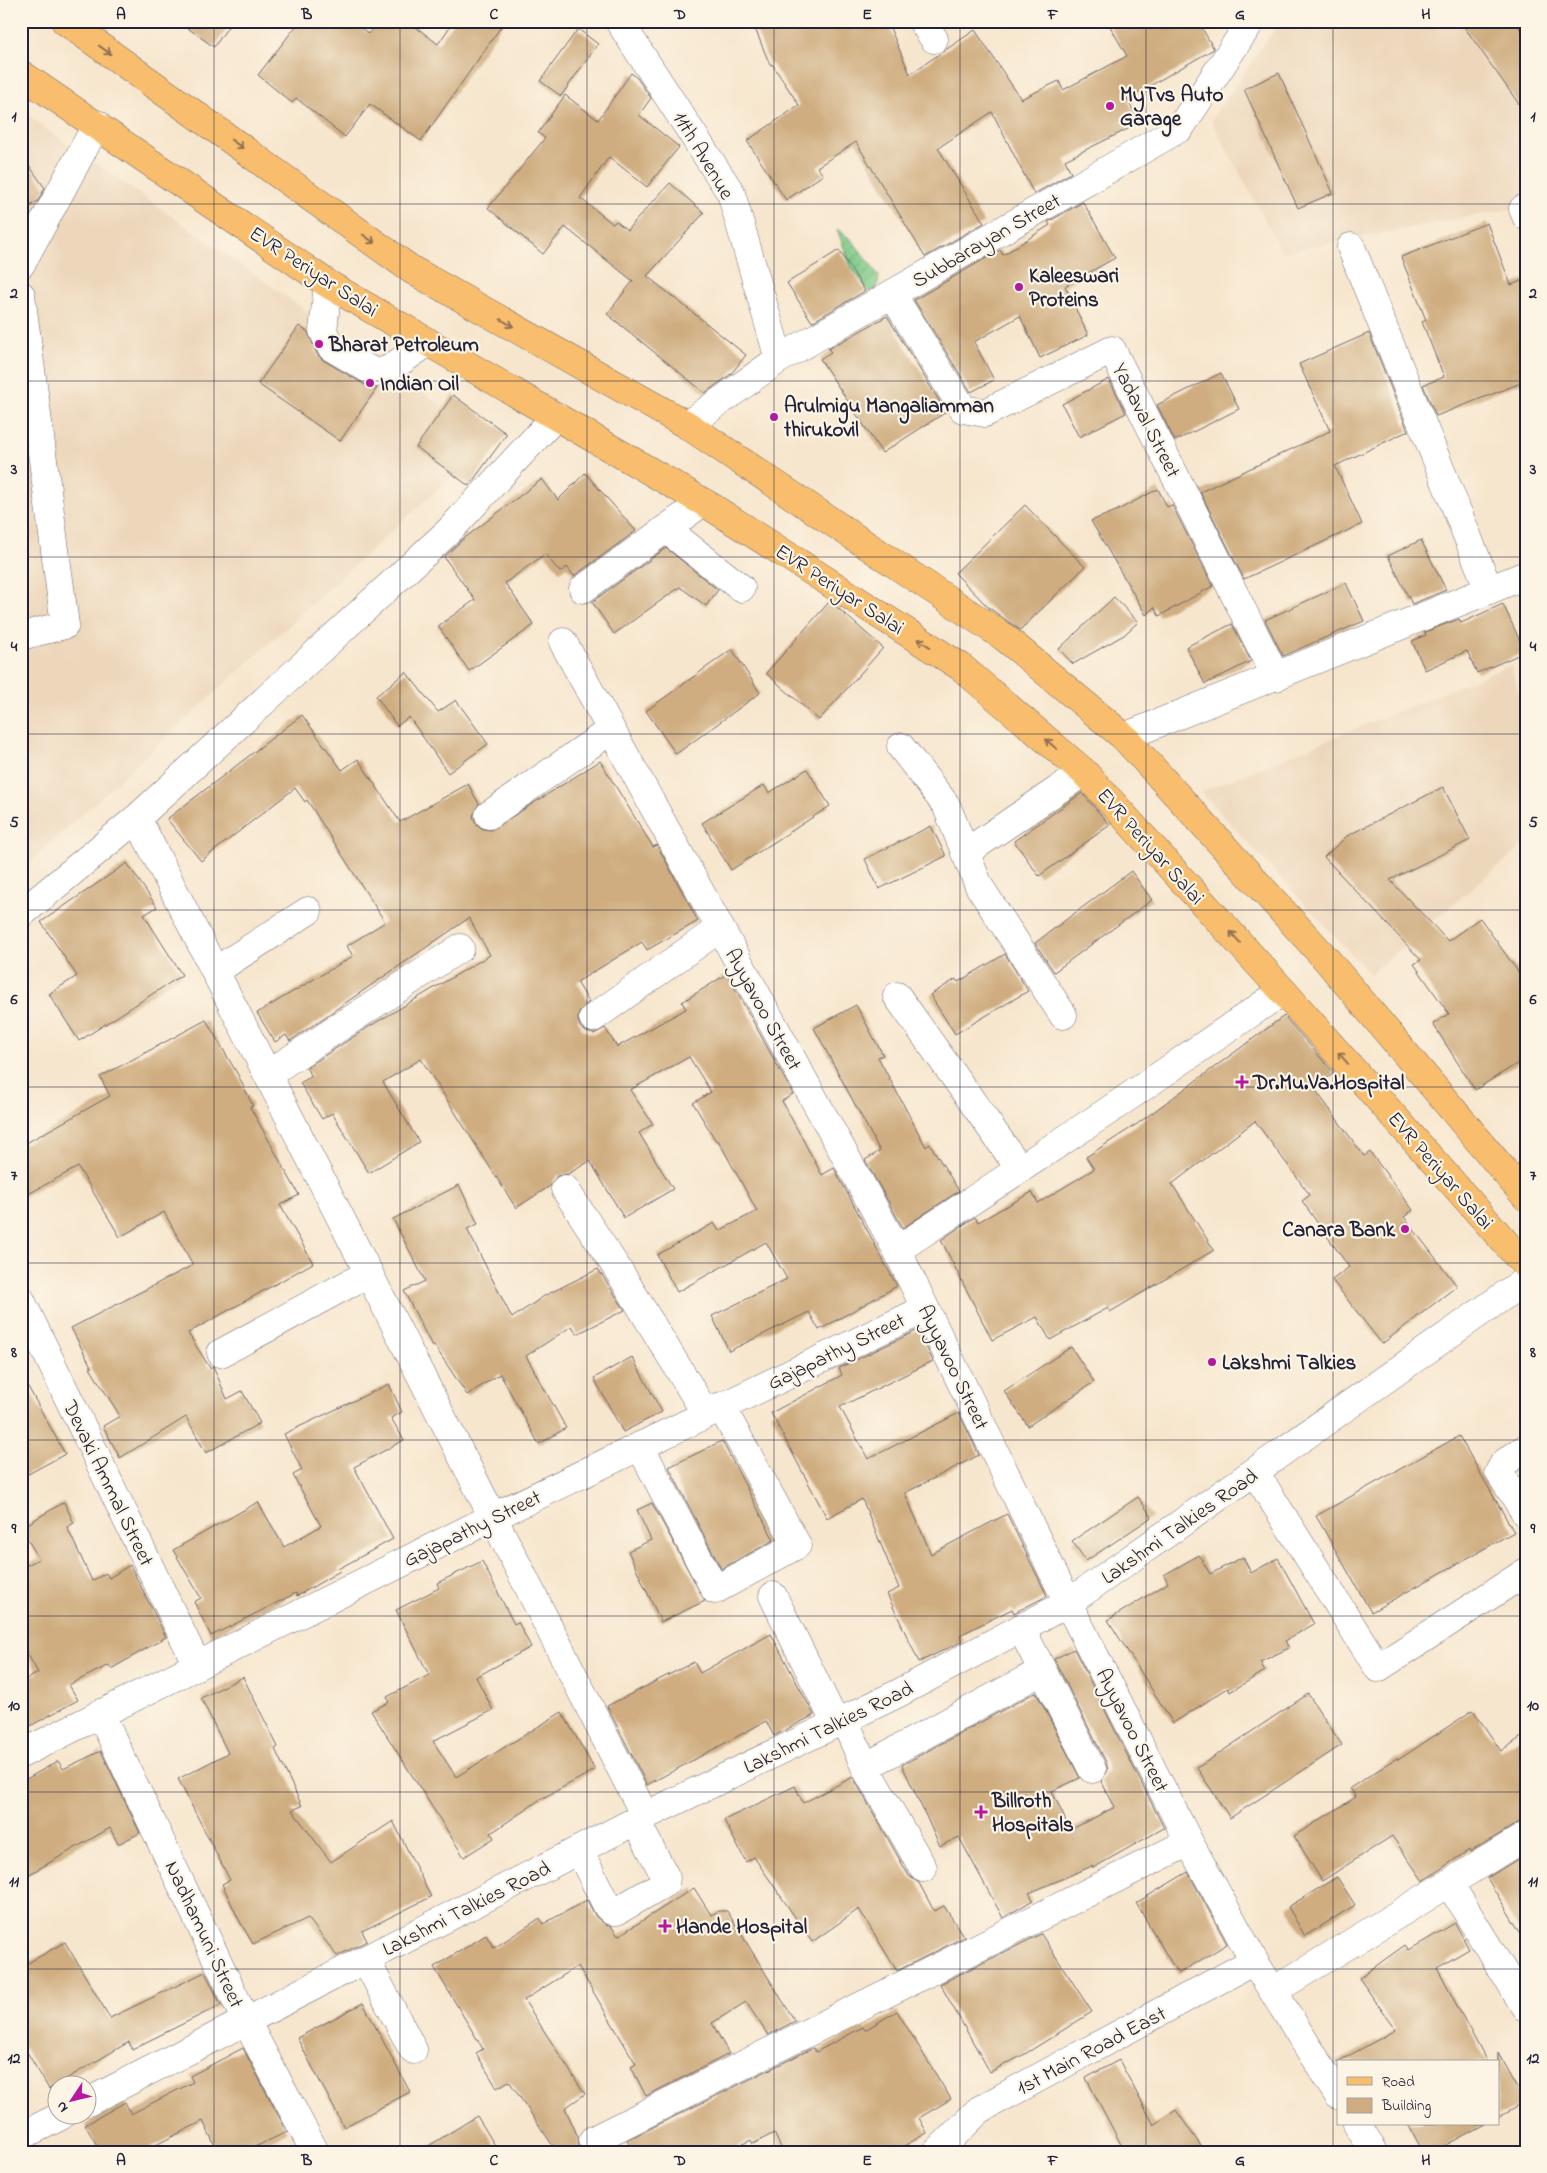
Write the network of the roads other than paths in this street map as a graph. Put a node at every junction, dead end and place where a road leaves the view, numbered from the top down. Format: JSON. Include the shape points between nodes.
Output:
{"nodes":[{"id":1,"x":65,"y":21,"type":"edge"},
{"id":2,"x":619,"y":21,"type":"edge"},
{"id":3,"x":1248,"y":23,"type":"edge"},
{"id":4,"x":21,"y":74,"type":"edge"},
{"id":5,"x":97,"y":124,"type":"junction"},
{"id":6,"x":1351,"y":247,"type":"dead end"},
{"id":7,"x":21,"y":264,"type":"edge"},
{"id":8,"x":328,"y":284,"type":"junction"},
{"id":9,"x":892,"y":294,"type":"junction"},
{"id":10,"x":21,"y":295,"type":"edge"},
{"id":11,"x":428,"y":342,"type":"junction"},
{"id":12,"x":780,"y":359,"type":"junction"},
{"id":13,"x":556,"y":416,"type":"junction"},
{"id":14,"x":687,"y":425,"type":"junction"},
{"id":15,"x":703,"y":502,"type":"junction"},
{"id":16,"x":666,"y":529,"type":"junction"},
{"id":17,"x":1526,"y":575,"type":"edge"},
{"id":18,"x":741,"y":588,"type":"dead end"},
{"id":19,"x":583,"y":589,"type":"dead end"},
{"id":20,"x":1489,"y":590,"type":"junction"},
{"id":21,"x":21,"y":636,"type":"edge"},
{"id":22,"x":562,"y":642,"type":"dead end"},
{"id":23,"x":1276,"y":677,"type":"junction"},
{"id":24,"x":610,"y":730,"type":"junction"},
{"id":25,"x":1124,"y":737,"type":"junction"},
{"id":26,"x":901,"y":747,"type":"dead end"},
{"id":27,"x":1084,"y":772,"type":"junction"},
{"id":28,"x":489,"y":815,"type":"dead end"},
{"id":29,"x":137,"y":818,"type":"junction"},
{"id":30,"x":966,"y":853,"type":"junction"},
{"id":31,"x":308,"y":911,"type":"dead end"},
{"id":32,"x":21,"y":914,"type":"edge"},
{"id":33,"x":720,"y":928,"type":"junction"},
{"id":34,"x":460,"y":948,"type":"dead end"},
{"id":35,"x":215,"y":971,"type":"junction"},
{"id":36,"x":1283,"y":990,"type":"junction"},
{"id":37,"x":897,"y":996,"type":"dead end"},
{"id":38,"x":1063,"y":1014,"type":"dead end"},
{"id":39,"x":593,"y":1018,"type":"dead end"},
{"id":40,"x":268,"y":1074,"type":"junction"},
{"id":41,"x":1020,"y":1169,"type":"junction"},
{"id":42,"x":564,"y":1188,"type":"dead end"},
{"id":43,"x":1526,"y":1197,"type":"edge"},
{"id":44,"x":897,"y":1250,"type":"junction"},
{"id":45,"x":1526,"y":1266,"type":"edge"},
{"id":46,"x":369,"y":1273,"type":"junction"},
{"id":47,"x":1526,"y":1280,"type":"edge"},
{"id":48,"x":21,"y":1300,"type":"edge"},
{"id":49,"x":926,"y":1309,"type":"junction"},
{"id":50,"x":221,"y":1353,"type":"dead end"},
{"id":51,"x":714,"y":1410,"type":"junction"},
{"id":52,"x":640,"y":1446,"type":"junction"},
{"id":53,"x":1526,"y":1448,"type":"edge"},
{"id":54,"x":1255,"y":1472,"type":"junction"},
{"id":55,"x":1526,"y":1514,"type":"edge"},
{"id":56,"x":493,"y":1517,"type":"junction"},
{"id":57,"x":1526,"y":1572,"type":"edge"},
{"id":58,"x":774,"y":1596,"type":"dead end"},
{"id":59,"x":1068,"y":1603,"type":"junction"},
{"id":60,"x":1021,"y":1628,"type":"junction"},
{"id":61,"x":196,"y":1665,"type":"junction"},
{"id":62,"x":1042,"y":1671,"type":"junction"},
{"id":63,"x":100,"y":1713,"type":"junction"},
{"id":64,"x":840,"y":1721,"type":"junction"},
{"id":65,"x":21,"y":1754,"type":"edge"},
{"id":66,"x":865,"y":1767,"type":"junction"},
{"id":67,"x":1092,"y":1769,"type":"dead end"},
{"id":68,"x":641,"y":1818,"type":"junction"},
{"id":69,"x":1526,"y":1836,"type":"edge"},
{"id":70,"x":1189,"y":1842,"type":"junction"},
{"id":71,"x":579,"y":1850,"type":"junction"},
{"id":72,"x":923,"y":1868,"type":"dead end"},
{"id":73,"x":1449,"y":1883,"type":"junction"},
{"id":74,"x":366,"y":1960,"type":"junction"},
{"id":75,"x":1254,"y":1961,"type":"junction"},
{"id":76,"x":1273,"y":1991,"type":"junction"},
{"id":77,"x":1525,"y":2007,"type":"edge"},
{"id":78,"x":246,"y":2021,"type":"junction"},
{"id":79,"x":413,"y":2050,"type":"dead end"},
{"id":80,"x":1337,"y":2093,"type":"edge"},
{"id":81,"x":98,"y":2097,"type":"edge"},
{"id":82,"x":48,"y":2122,"type":"edge"},
{"id":83,"x":1358,"y":2126,"type":"edge"},
{"id":84,"x":21,"y":2136,"type":"edge"},
{"id":85,"x":593,"y":2140,"type":"dead end"},
{"id":86,"x":316,"y":2152,"type":"edge"},
{"id":87,"x":937,"y":2152,"type":"edge"},
{"id":88,"x":1374,"y":2152,"type":"edge"}],
"edges":[{"from":1,"to":14,"type":"main road","one_way":true,"via":[[412,270]]},
{"from":2,"to":12,"type":"street","name":"11th Avenue","via":[[731,193]]},
{"from":3,"to":9,"type":"street","name":"Subbarayan Street","via":[[1180,128]]},
{"from":4,"to":5,"type":"main road","name":"EVR Periyar Salai"},
{"from":5,"to":7,"type":"street"},
{"from":5,"to":8,"type":"main road","name":"EVR Periyar Salai"},
{"from":6,"to":20,"type":"street"},
{"from":8,"to":11,"type":"main road","name":"EVR Periyar Salai"},
{"from":8,"to":11,"type":"street","via":[[323,332],[331,347],[375,373],[388,370]]},
{"from":9,"to":12,"type":"street","name":"Subbarayan Street"},
{"from":9,"to":23,"type":"street","name":"Yadaval Street","via":[[963,409],[985,413],[1112,350]]},
{"from":10,"to":21,"type":"street","via":[[66,624]]},
{"from":11,"to":13,"type":"main road","name":"EVR Periyar Salai"},
{"from":12,"to":14,"type":"street","name":"Subbarayan Street"},
{"from":13,"to":15,"type":"main road","name":"EVR Periyar Salai"},
{"from":13,"to":29,"type":"street","via":[[449,531]]},
{"from":14,"to":25,"type":"main road","via":[[1004,637]]},
{"from":15,"to":16,"type":"street"},
{"from":27,"to":15,"type":"main road","name":"EVR Periyar Salai","one_way":true,"via":[[961,666]]},
{"from":16,"to":18,"type":"street"},
{"from":16,"to":19,"type":"street"},
{"from":17,"to":20,"type":"street"},
{"from":20,"to":23,"type":"street"},
{"from":22,"to":24,"type":"street","name":"Ayyavoo Street"},
{"from":23,"to":25,"type":"street"},
{"from":24,"to":28,"type":"street"},
{"from":24,"to":33,"type":"street","name":"Ayyavoo Street"},
{"from":25,"to":43,"type":"main road","via":[[1326,960]]},
{"from":26,"to":30,"type":"street","via":[[946,805]]},
{"from":27,"to":30,"type":"street"},
{"from":36,"to":27,"type":"main road","name":"EVR Periyar Salai","one_way":true},
{"from":29,"to":32,"type":"street"},
{"from":29,"to":35,"type":"street"},
{"from":30,"to":38,"type":"street","via":[[978,886]]},
{"from":31,"to":35,"type":"street"},
{"from":33,"to":39,"type":"street"},
{"from":33,"to":44,"type":"street","name":"Ayyavoo Street"},
{"from":34,"to":40,"type":"street"},
{"from":35,"to":40,"type":"street"},
{"from":36,"to":41,"type":"street"},
{"from":45,"to":36,"type":"main road","name":"EVR Periyar Salai","one_way":true},
{"from":37,"to":41,"type":"street"},
{"from":40,"to":46,"type":"street"},
{"from":41,"to":44,"type":"street"},
{"from":42,"to":51,"type":"street"},
{"from":44,"to":49,"type":"street","name":"Ayyavoo Street"},
{"from":46,"to":50,"type":"street"},
{"from":46,"to":56,"type":"street"},
{"from":47,"to":54,"type":"street","name":"Lakshmi Talkies Road"},
{"from":48,"to":61,"type":"street","name":"Devaki Ammal Street"},
{"from":49,"to":51,"type":"street","name":"Gajapathy Street"},
{"from":49,"to":59,"type":"street","name":"Ayyavoo Street"},
{"from":51,"to":52,"type":"street","name":"Gajapathy Street"},
{"from":51,"to":52,"type":"street","via":[[797,1545],[716,1590]]},
{"from":52,"to":56,"type":"street","name":"Gajapathy Street"},
{"from":53,"to":55,"type":"street","via":[[1504,1463],[1499,1472]]},
{"from":54,"to":57,"type":"street","via":[[1378,1668]]},
{"from":54,"to":59,"type":"street","name":"Lakshmi Talkies Road"},
{"from":56,"to":61,"type":"street","name":"Gajapathy Street"},
{"from":56,"to":68,"type":"street"},
{"from":58,"to":64,"type":"street"},
{"from":59,"to":60,"type":"street","name":"Lakshmi Talkies Road"},
{"from":59,"to":70,"type":"street","name":"Ayyavoo Street"},
{"from":60,"to":62,"type":"street"},
{"from":60,"to":64,"type":"street","name":"Lakshmi Talkies Road"},
{"from":61,"to":63,"type":"street","name":"Gajapathy Street"},
{"from":62,"to":66,"type":"street"},
{"from":62,"to":67,"type":"street"},
{"from":63,"to":65,"type":"street","name":"Gajapathy Street"},
{"from":63,"to":78,"type":"street","name":"Nadhamuni Street"},
{"from":64,"to":66,"type":"street"},
{"from":64,"to":68,"type":"street","name":"Lakshmi Talkies Road"},
{"from":66,"to":72,"type":"street"},
{"from":68,"to":71,"type":"street","name":"Lakshmi Talkies Road"},
{"from":68,"to":71,"type":"street","via":[[665,1882],[617,1911],[607,1906]]},
{"from":69,"to":73,"type":"street"},
{"from":70,"to":75,"type":"street","name":"Ayyavoo Street"},
{"from":70,"to":85,"type":"street"},
{"from":71,"to":74,"type":"street","name":"Lakshmi Talkies Road"},
{"from":73,"to":76,"type":"street"},
{"from":73,"to":77,"type":"street"},
{"from":74,"to":78,"type":"street","name":"Lakshmi Talkies Road"},
{"from":74,"to":79,"type":"street"},
{"from":75,"to":76,"type":"street","name":"Ayyavoo Street"},
{"from":75,"to":87,"type":"street","name":"1st Main Road East","via":[[979,2110]]},
{"from":76,"to":80,"type":"street","name":"Ayyavoo Street"},
{"from":78,"to":81,"type":"street","name":"Lakshmi Talkies Road"},
{"from":78,"to":86,"type":"street","name":"Nadhamuni Street"},
{"from":82,"to":84,"type":"street"},
{"from":83,"to":88,"type":"street"}]}
